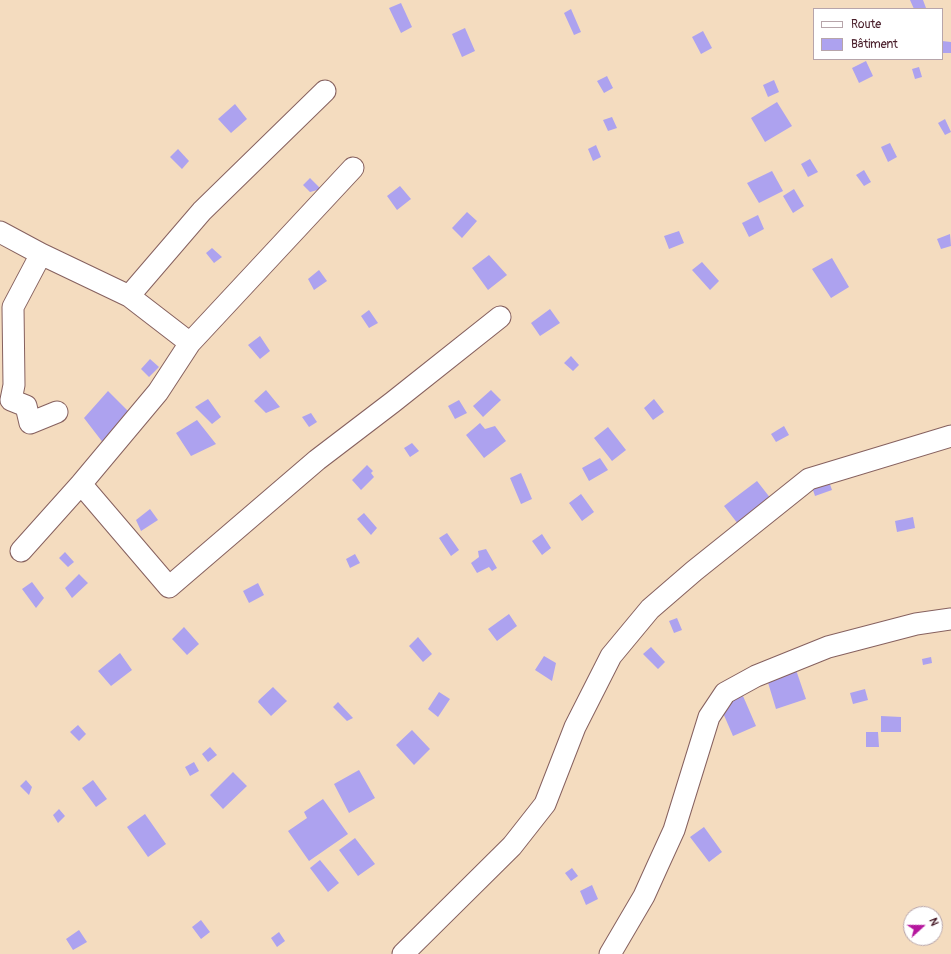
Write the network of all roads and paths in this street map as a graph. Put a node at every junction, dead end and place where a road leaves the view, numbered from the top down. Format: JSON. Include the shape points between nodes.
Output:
{"nodes":[{"id":1,"x":325,"y":91,"type":"dead end"},
{"id":2,"x":353,"y":168,"type":"dead end"},
{"id":3,"x":0,"y":232,"type":"edge"},
{"id":4,"x":41,"y":254,"type":"junction"},
{"id":5,"x":129,"y":296,"type":"junction"},
{"id":6,"x":500,"y":318,"type":"dead end"},
{"id":7,"x":190,"y":343,"type":"junction"},
{"id":8,"x":57,"y":412,"type":"dead end"},
{"id":9,"x":951,"y":436,"type":"edge"},
{"id":10,"x":81,"y":484,"type":"junction"},
{"id":11,"x":21,"y":551,"type":"dead end"},
{"id":12,"x":951,"y":619,"type":"edge"},
{"id":13,"x":403,"y":954,"type":"edge"},
{"id":14,"x":610,"y":954,"type":"edge"}],
"edges":[{"from":1,"to":5,"type":"street","via":[[202,211]]},
{"from":2,"to":7,"type":"street"},
{"from":3,"to":4,"type":"street"},
{"from":4,"to":5,"type":"street"},
{"from":4,"to":8,"type":"street","via":[[13,307],[14,385],[11,400],[26,406],[30,423]]},
{"from":5,"to":7,"type":"street"},
{"from":6,"to":10,"type":"street","via":[[318,460],[169,587]]},
{"from":7,"to":10,"type":"street","via":[[158,392]]},
{"from":9,"to":13,"type":"street","via":[[809,480],[650,609],[611,656],[575,727],[545,804],[512,846]]},
{"from":10,"to":11,"type":"street"},
{"from":12,"to":14,"type":"street","via":[[916,624],[828,647],[756,676],[725,693],[709,717],[674,830],[644,896]]}]}
